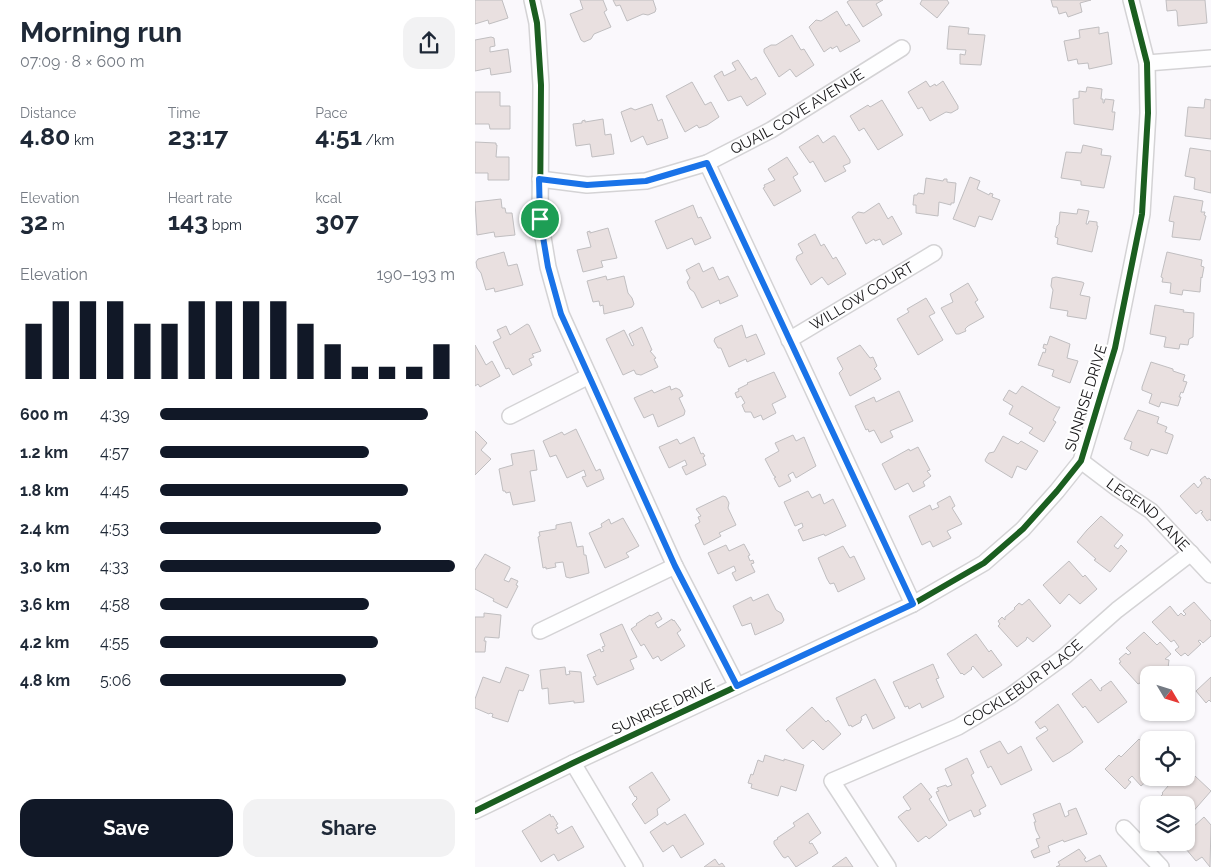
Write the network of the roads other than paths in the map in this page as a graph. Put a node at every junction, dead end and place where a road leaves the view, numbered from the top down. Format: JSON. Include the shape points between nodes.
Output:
{"nodes":[{"id":1,"x":532,"y":0,"type":"edge"},
{"id":2,"x":1131,"y":0,"type":"edge"},
{"id":3,"x":902,"y":48,"type":"dead end"},
{"id":4,"x":1211,"y":58,"type":"edge"},
{"id":5,"x":1147,"y":63,"type":"junction"},
{"id":6,"x":707,"y":163,"type":"junction"},
{"id":7,"x":539,"y":179,"type":"junction"},
{"id":8,"x":934,"y":253,"type":"dead end"},
{"id":9,"x":789,"y":340,"type":"junction"},
{"id":10,"x":589,"y":376,"type":"junction"},
{"id":11,"x":510,"y":416,"type":"dead end"},
{"id":12,"x":1081,"y":461,"type":"junction"},
{"id":13,"x":1191,"y":553,"type":"junction"},
{"id":14,"x":675,"y":566,"type":"junction"},
{"id":15,"x":1211,"y":575,"type":"edge"},
{"id":16,"x":913,"y":604,"type":"junction"},
{"id":17,"x":540,"y":631,"type":"dead end"},
{"id":18,"x":737,"y":686,"type":"junction"},
{"id":19,"x":573,"y":763,"type":"junction"},
{"id":20,"x":475,"y":811,"type":"edge"},
{"id":21,"x":1124,"y":828,"type":"dead end"},
{"id":22,"x":635,"y":867,"type":"edge"},
{"id":23,"x":888,"y":867,"type":"edge"},
{"id":24,"x":1161,"y":867,"type":"edge"}],
"edges":[{"from":1,"to":7,"type":"street","via":[[537,23],[541,85]]},
{"from":2,"to":5,"type":"street","name":"SUNRISE DRIVE"},
{"from":3,"to":6,"type":"street","name":"QUAIL COVE AVENUE","via":[[771,130]]},
{"from":4,"to":5,"type":"street"},
{"from":5,"to":12,"type":"street","name":"SUNRISE DRIVE","via":[[1148,113],[1142,214],[1115,348]]},
{"from":6,"to":7,"type":"street","name":"QUAIL COVE AVENUE","via":[[646,181],[587,185]]},
{"from":6,"to":9,"type":"street"},
{"from":7,"to":10,"type":"street","via":[[540,219],[548,267],[561,314]]},
{"from":8,"to":9,"type":"street","name":"WILLOW COURT"},
{"from":9,"to":16,"type":"street"},
{"from":10,"to":11,"type":"street"},
{"from":10,"to":14,"type":"street"},
{"from":12,"to":13,"type":"street","name":"LEGEND LANE","via":[[1151,511]]},
{"from":12,"to":16,"type":"street","name":"SUNRISE DRIVE","via":[[1023,529],[984,564]]},
{"from":13,"to":15,"type":"street","name":"LEGEND LANE"},
{"from":13,"to":23,"type":"street","name":"COCKLEBUR PLACE","via":[[1117,610],[1065,656],[1010,696],[958,727],[832,781]]},
{"from":14,"to":17,"type":"street"},
{"from":14,"to":18,"type":"street"},
{"from":16,"to":18,"type":"street","name":"SUNRISE DRIVE"},
{"from":18,"to":19,"type":"street","name":"SUNRISE DRIVE"},
{"from":19,"to":20,"type":"street","name":"SUNRISE DRIVE"},
{"from":19,"to":22,"type":"street"},
{"from":21,"to":24,"type":"street"}]}
